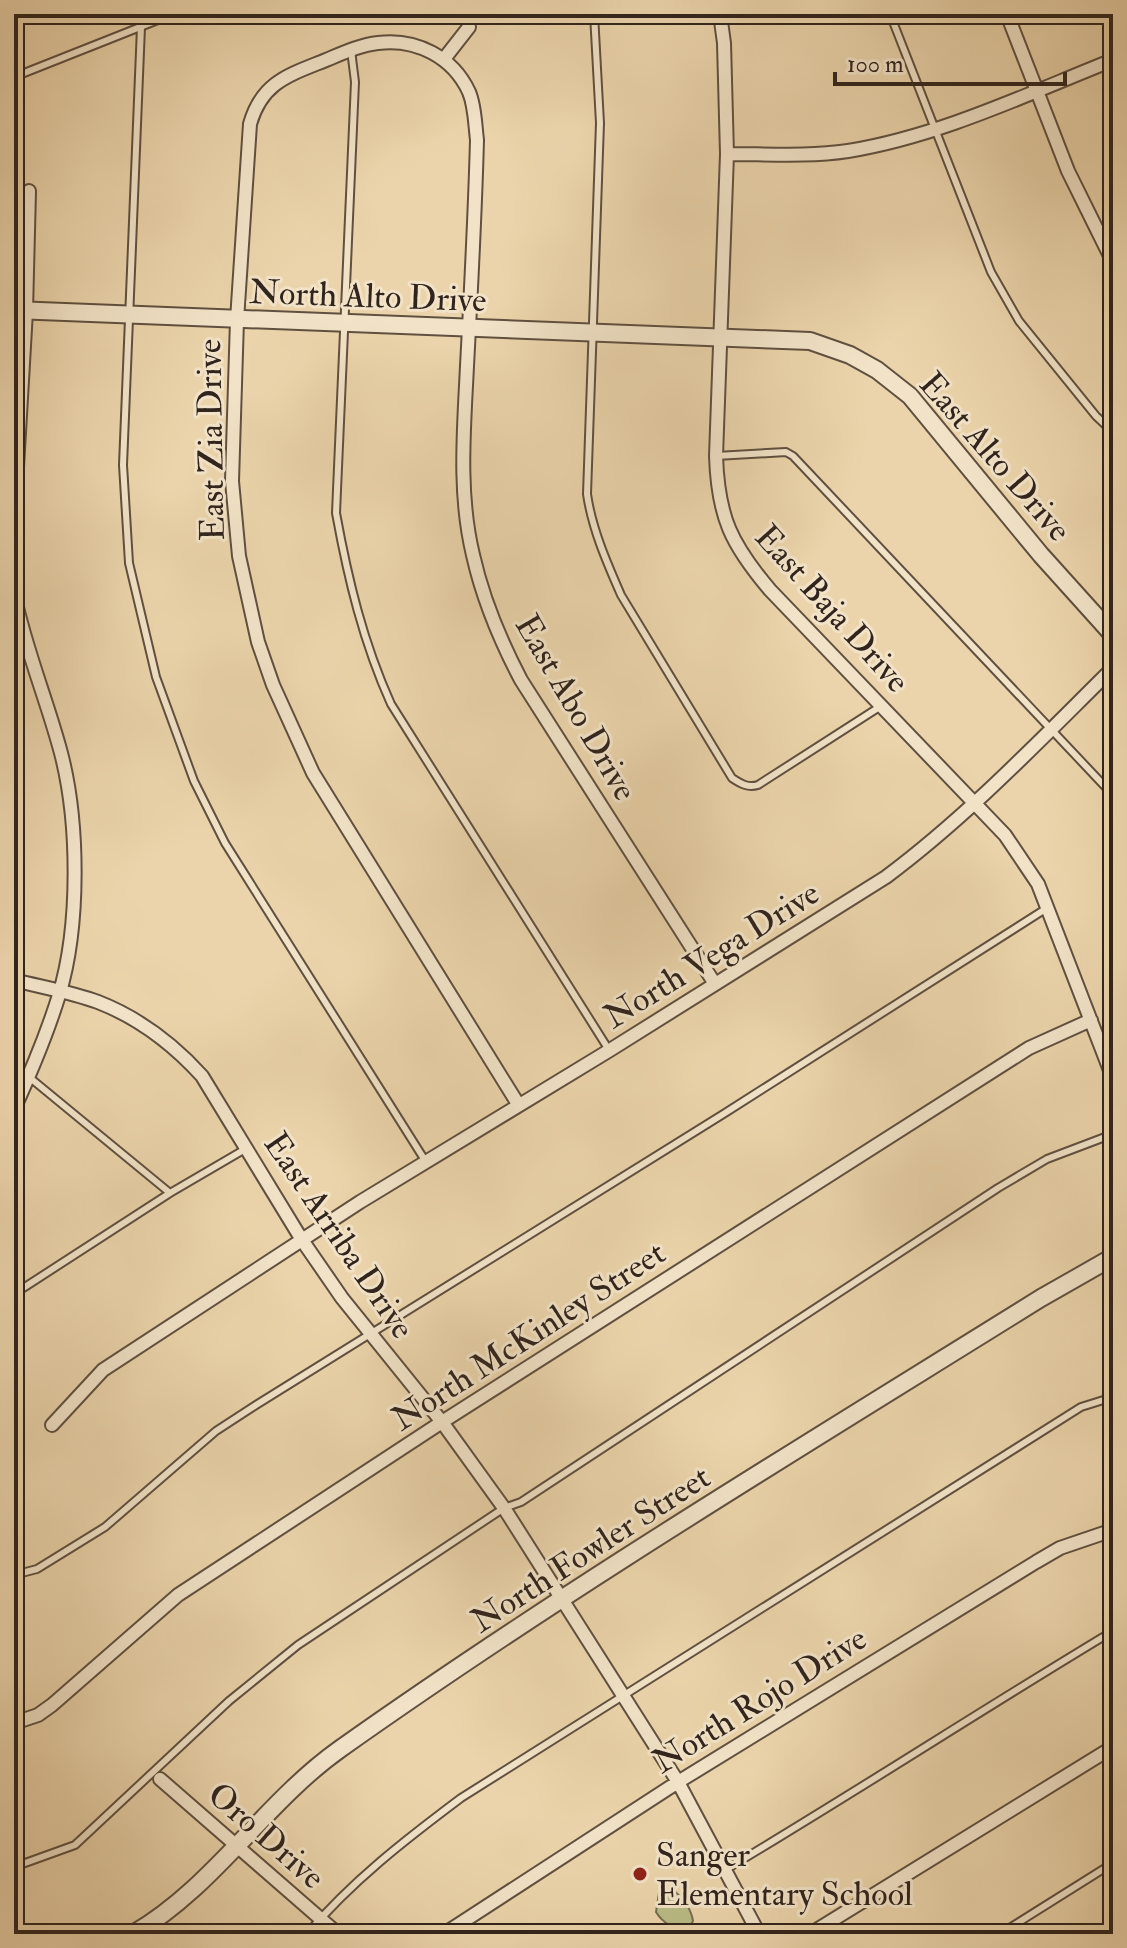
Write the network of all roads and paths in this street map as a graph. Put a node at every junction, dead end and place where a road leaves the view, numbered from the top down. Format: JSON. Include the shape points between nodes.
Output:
{"nodes":[{"id":1,"x":173,"y":14,"type":"edge"},
{"id":2,"x":594,"y":14,"type":"edge"},
{"id":3,"x":720,"y":14,"type":"edge"},
{"id":4,"x":890,"y":14,"type":"edge"},
{"id":5,"x":1007,"y":14,"type":"edge"},
{"id":6,"x":141,"y":27,"type":"junction"},
{"id":7,"x":469,"y":27,"type":"dead end"},
{"id":8,"x":351,"y":50,"type":"junction"},
{"id":9,"x":444,"y":59,"type":"junction"},
{"id":10,"x":1113,"y":60,"type":"edge"},
{"id":11,"x":14,"y":77,"type":"edge"},
{"id":12,"x":1036,"y":90,"type":"junction"},
{"id":13,"x":935,"y":129,"type":"junction"},
{"id":14,"x":727,"y":154,"type":"junction"},
{"id":15,"x":29,"y":191,"type":"dead end"},
{"id":16,"x":1113,"y":262,"type":"edge"},
{"id":17,"x":20,"y":310,"type":"edge"},
{"id":18,"x":128,"y":315,"type":"junction"},
{"id":19,"x":237,"y":320,"type":"junction"},
{"id":20,"x":344,"y":325,"type":"junction"},
{"id":21,"x":469,"y":330,"type":"junction"},
{"id":22,"x":593,"y":333,"type":"junction"},
{"id":23,"x":719,"y":336,"type":"junction"},
{"id":24,"x":1113,"y":432,"type":"edge"},
{"id":25,"x":716,"y":456,"type":"junction"},
{"id":26,"x":14,"y":519,"type":"edge"},
{"id":27,"x":14,"y":594,"type":"edge"},
{"id":28,"x":1113,"y":635,"type":"edge"},
{"id":29,"x":1113,"y":668,"type":"edge"},
{"id":30,"x":881,"y":706,"type":"junction"},
{"id":31,"x":1050,"y":730,"type":"junction"},
{"id":32,"x":1113,"y":795,"type":"edge"},
{"id":33,"x":976,"y":803,"type":"junction"},
{"id":34,"x":1047,"y":908,"type":"junction"},
{"id":35,"x":14,"y":980,"type":"edge"},
{"id":36,"x":715,"y":984,"type":"junction"},
{"id":37,"x":60,"y":993,"type":"junction"},
{"id":38,"x":1091,"y":1020,"type":"junction"},
{"id":39,"x":610,"y":1050,"type":"junction"},
{"id":40,"x":29,"y":1077,"type":"junction"},
{"id":41,"x":1113,"y":1078,"type":"edge"},
{"id":42,"x":518,"y":1104,"type":"junction"},
{"id":43,"x":14,"y":1109,"type":"edge"},
{"id":44,"x":1113,"y":1134,"type":"edge"},
{"id":45,"x":247,"y":1148,"type":"junction"},
{"id":46,"x":426,"y":1162,"type":"junction"},
{"id":47,"x":170,"y":1193,"type":"junction"},
{"id":48,"x":302,"y":1240,"type":"junction"},
{"id":49,"x":1113,"y":1257,"type":"edge"},
{"id":50,"x":14,"y":1294,"type":"edge"},
{"id":51,"x":370,"y":1336,"type":"junction"},
{"id":52,"x":1113,"y":1397,"type":"edge"},
{"id":53,"x":442,"y":1422,"type":"junction"},
{"id":54,"x":52,"y":1425,"type":"dead end"},
{"id":55,"x":504,"y":1508,"type":"junction"},
{"id":56,"x":1113,"y":1530,"type":"edge"},
{"id":57,"x":14,"y":1575,"type":"edge"},
{"id":58,"x":562,"y":1598,"type":"junction"},
{"id":59,"x":1113,"y":1631,"type":"edge"},
{"id":60,"x":622,"y":1695,"type":"junction"},
{"id":61,"x":14,"y":1723,"type":"edge"},
{"id":62,"x":1113,"y":1747,"type":"edge"},
{"id":63,"x":156,"y":1776,"type":"junction"},
{"id":64,"x":678,"y":1782,"type":"junction"},
{"id":65,"x":237,"y":1845,"type":"junction"},
{"id":66,"x":1113,"y":1863,"type":"edge"},
{"id":67,"x":14,"y":1867,"type":"edge"},
{"id":68,"x":725,"y":1870,"type":"junction"},
{"id":69,"x":320,"y":1919,"type":"junction"},
{"id":70,"x":133,"y":1934,"type":"edge"},
{"id":71,"x":307,"y":1934,"type":"edge"},
{"id":72,"x":338,"y":1934,"type":"edge"},
{"id":73,"x":444,"y":1934,"type":"edge"},
{"id":74,"x":759,"y":1934,"type":"edge"},
{"id":75,"x":810,"y":1934,"type":"edge"},
{"id":76,"x":1000,"y":1934,"type":"edge"}],
"edges":[{"from":1,"to":6,"type":"lane"},
{"from":2,"to":22,"type":"lane","via":[[600,123]]},
{"from":3,"to":14,"type":"street","name":"East Baja Drive"},
{"from":4,"to":13,"type":"lane"},
{"from":5,"to":12,"type":"street"},
{"from":6,"to":11,"type":"lane"},
{"from":6,"to":18,"type":"lane"},
{"from":7,"to":9,"type":"street"},
{"from":8,"to":9,"type":"street","via":[[394,42]]},
{"from":8,"to":19,"type":"street","name":"East Zia Drive","via":[[277,82],[255,107]]},
{"from":8,"to":20,"type":"lane","via":[[355,82]]},
{"from":9,"to":21,"type":"street","name":"East Abo Drive","via":[[469,93],[475,115]]},
{"from":10,"to":12,"type":"street"},
{"from":12,"to":13,"type":"street"},
{"from":12,"to":16,"type":"street"},
{"from":13,"to":14,"type":"street","via":[[847,151]]},
{"from":13,"to":24,"type":"lane","via":[[991,272],[1019,321]]},
{"from":14,"to":23,"type":"street","name":"East Baja Drive"},
{"from":15,"to":17,"type":"street"},
{"from":17,"to":18,"type":"street","name":"North Alto Drive"},
{"from":17,"to":26,"type":"street"},
{"from":18,"to":19,"type":"street","name":"North Alto Drive"},
{"from":18,"to":46,"type":"lane","via":[[123,465],[129,563],[156,677],[194,781],[225,843]]},
{"from":19,"to":20,"type":"street","name":"North Alto Drive"},
{"from":19,"to":42,"type":"street","name":"East Zia Drive","via":[[235,523],[246,595],[273,685],[329,801]]},
{"from":20,"to":21,"type":"street","name":"North Alto Drive"},
{"from":20,"to":39,"type":"lane","via":[[336,513],[347,577],[372,661],[391,704]]},
{"from":21,"to":22,"type":"street","name":"North Alto Drive"},
{"from":21,"to":36,"type":"street","name":"East Abo Drive","via":[[465,505],[484,599],[521,680]]},
{"from":22,"to":23,"type":"street","name":"North Alto Drive"},
{"from":22,"to":30,"type":"lane","via":[[589,510],[621,595],[732,778],[758,785]]},
{"from":23,"to":25,"type":"street","name":"East Baja Drive"},
{"from":23,"to":28,"type":"street","name":"East Alto Drive","via":[[810,341],[877,370],[910,396]]},
{"from":25,"to":30,"type":"street","name":"East Baja Drive","via":[[720,503],[743,558]]},
{"from":25,"to":31,"type":"lane","via":[[793,456]]},
{"from":27,"to":37,"type":"street","via":[[61,755],[74,832],[75,880]]},
{"from":29,"to":31,"type":"street","name":"North Vega Drive"},
{"from":30,"to":33,"type":"street","name":"East Baja Drive"},
{"from":31,"to":32,"type":"lane"},
{"from":31,"to":33,"type":"street","name":"North Vega Drive"},
{"from":33,"to":34,"type":"street","name":"East Baja Drive","via":[[1026,862]]},
{"from":33,"to":36,"type":"street","name":"North Vega Drive","via":[[886,877]]},
{"from":34,"to":38,"type":"street","name":"East Baja Drive"},
{"from":34,"to":51,"type":"lane"},
{"from":35,"to":37,"type":"street","name":"East Arriba Drive"},
{"from":36,"to":39,"type":"street","name":"North Vega Drive"},
{"from":37,"to":40,"type":"street"},
{"from":37,"to":45,"type":"street","name":"East Arriba Drive","via":[[134,1018],[182,1055],[202,1076]]},
{"from":38,"to":41,"type":"street","name":"East Baja Drive"},
{"from":38,"to":53,"type":"street","name":"North McKinley Street","via":[[1029,1048]]},
{"from":39,"to":42,"type":"street","name":"North Vega Drive"},
{"from":40,"to":43,"type":"street"},
{"from":40,"to":47,"type":"lane"},
{"from":42,"to":46,"type":"street","name":"North Vega Drive"},
{"from":44,"to":55,"type":"lane","via":[[1047,1159],[998,1188],[521,1502]]},
{"from":45,"to":47,"type":"lane"},
{"from":45,"to":48,"type":"street","name":"East Arriba Drive"},
{"from":46,"to":48,"type":"street","name":"North Vega Drive"},
{"from":47,"to":50,"type":"lane"},
{"from":48,"to":51,"type":"street","name":"East Arriba Drive"},
{"from":48,"to":54,"type":"street","name":"North Vega Drive","via":[[103,1370]]},
{"from":49,"to":58,"type":"street","name":"North Fowler Street"},
{"from":51,"to":53,"type":"street","name":"East Arriba Drive"},
{"from":51,"to":57,"type":"lane","via":[[216,1431],[105,1527],[37,1569]]},
{"from":52,"to":60,"type":"lane","via":[[1081,1407]]},
{"from":53,"to":55,"type":"street","name":"East Arriba Drive"},
{"from":53,"to":61,"type":"street","name":"North McKinley Street","via":[[178,1595],[52,1705]]},
{"from":55,"to":58,"type":"street","name":"East Arriba Drive"},
{"from":55,"to":63,"type":"lane","via":[[298,1645],[229,1701]]},
{"from":56,"to":64,"type":"street","name":"North Rojo Drive","via":[[1060,1548]]},
{"from":58,"to":60,"type":"street","name":"East Arriba Drive"},
{"from":58,"to":65,"type":"street","name":"North Fowler Street","via":[[335,1752]]},
{"from":59,"to":68,"type":"lane"},
{"from":60,"to":64,"type":"street","name":"East Arriba Drive"},
{"from":60,"to":69,"type":"lane","via":[[461,1798],[402,1842]]},
{"from":62,"to":75,"type":"street"},
{"from":63,"to":65,"type":"street","name":"Oro Drive"},
{"from":63,"to":67,"type":"lane","via":[[75,1845]]},
{"from":64,"to":68,"type":"street","name":"East Arriba Drive"},
{"from":64,"to":73,"type":"street","name":"North Rojo Drive"},
{"from":65,"to":69,"type":"street","name":"Oro Drive"},
{"from":65,"to":70,"type":"street","name":"North Fowler Street","via":[[194,1890]]},
{"from":66,"to":76,"type":"lane"},
{"from":68,"to":74,"type":"street","name":"East Arriba Drive"},
{"from":69,"to":71,"type":"lane"},
{"from":69,"to":72,"type":"street","name":"Oro Drive"}]}
